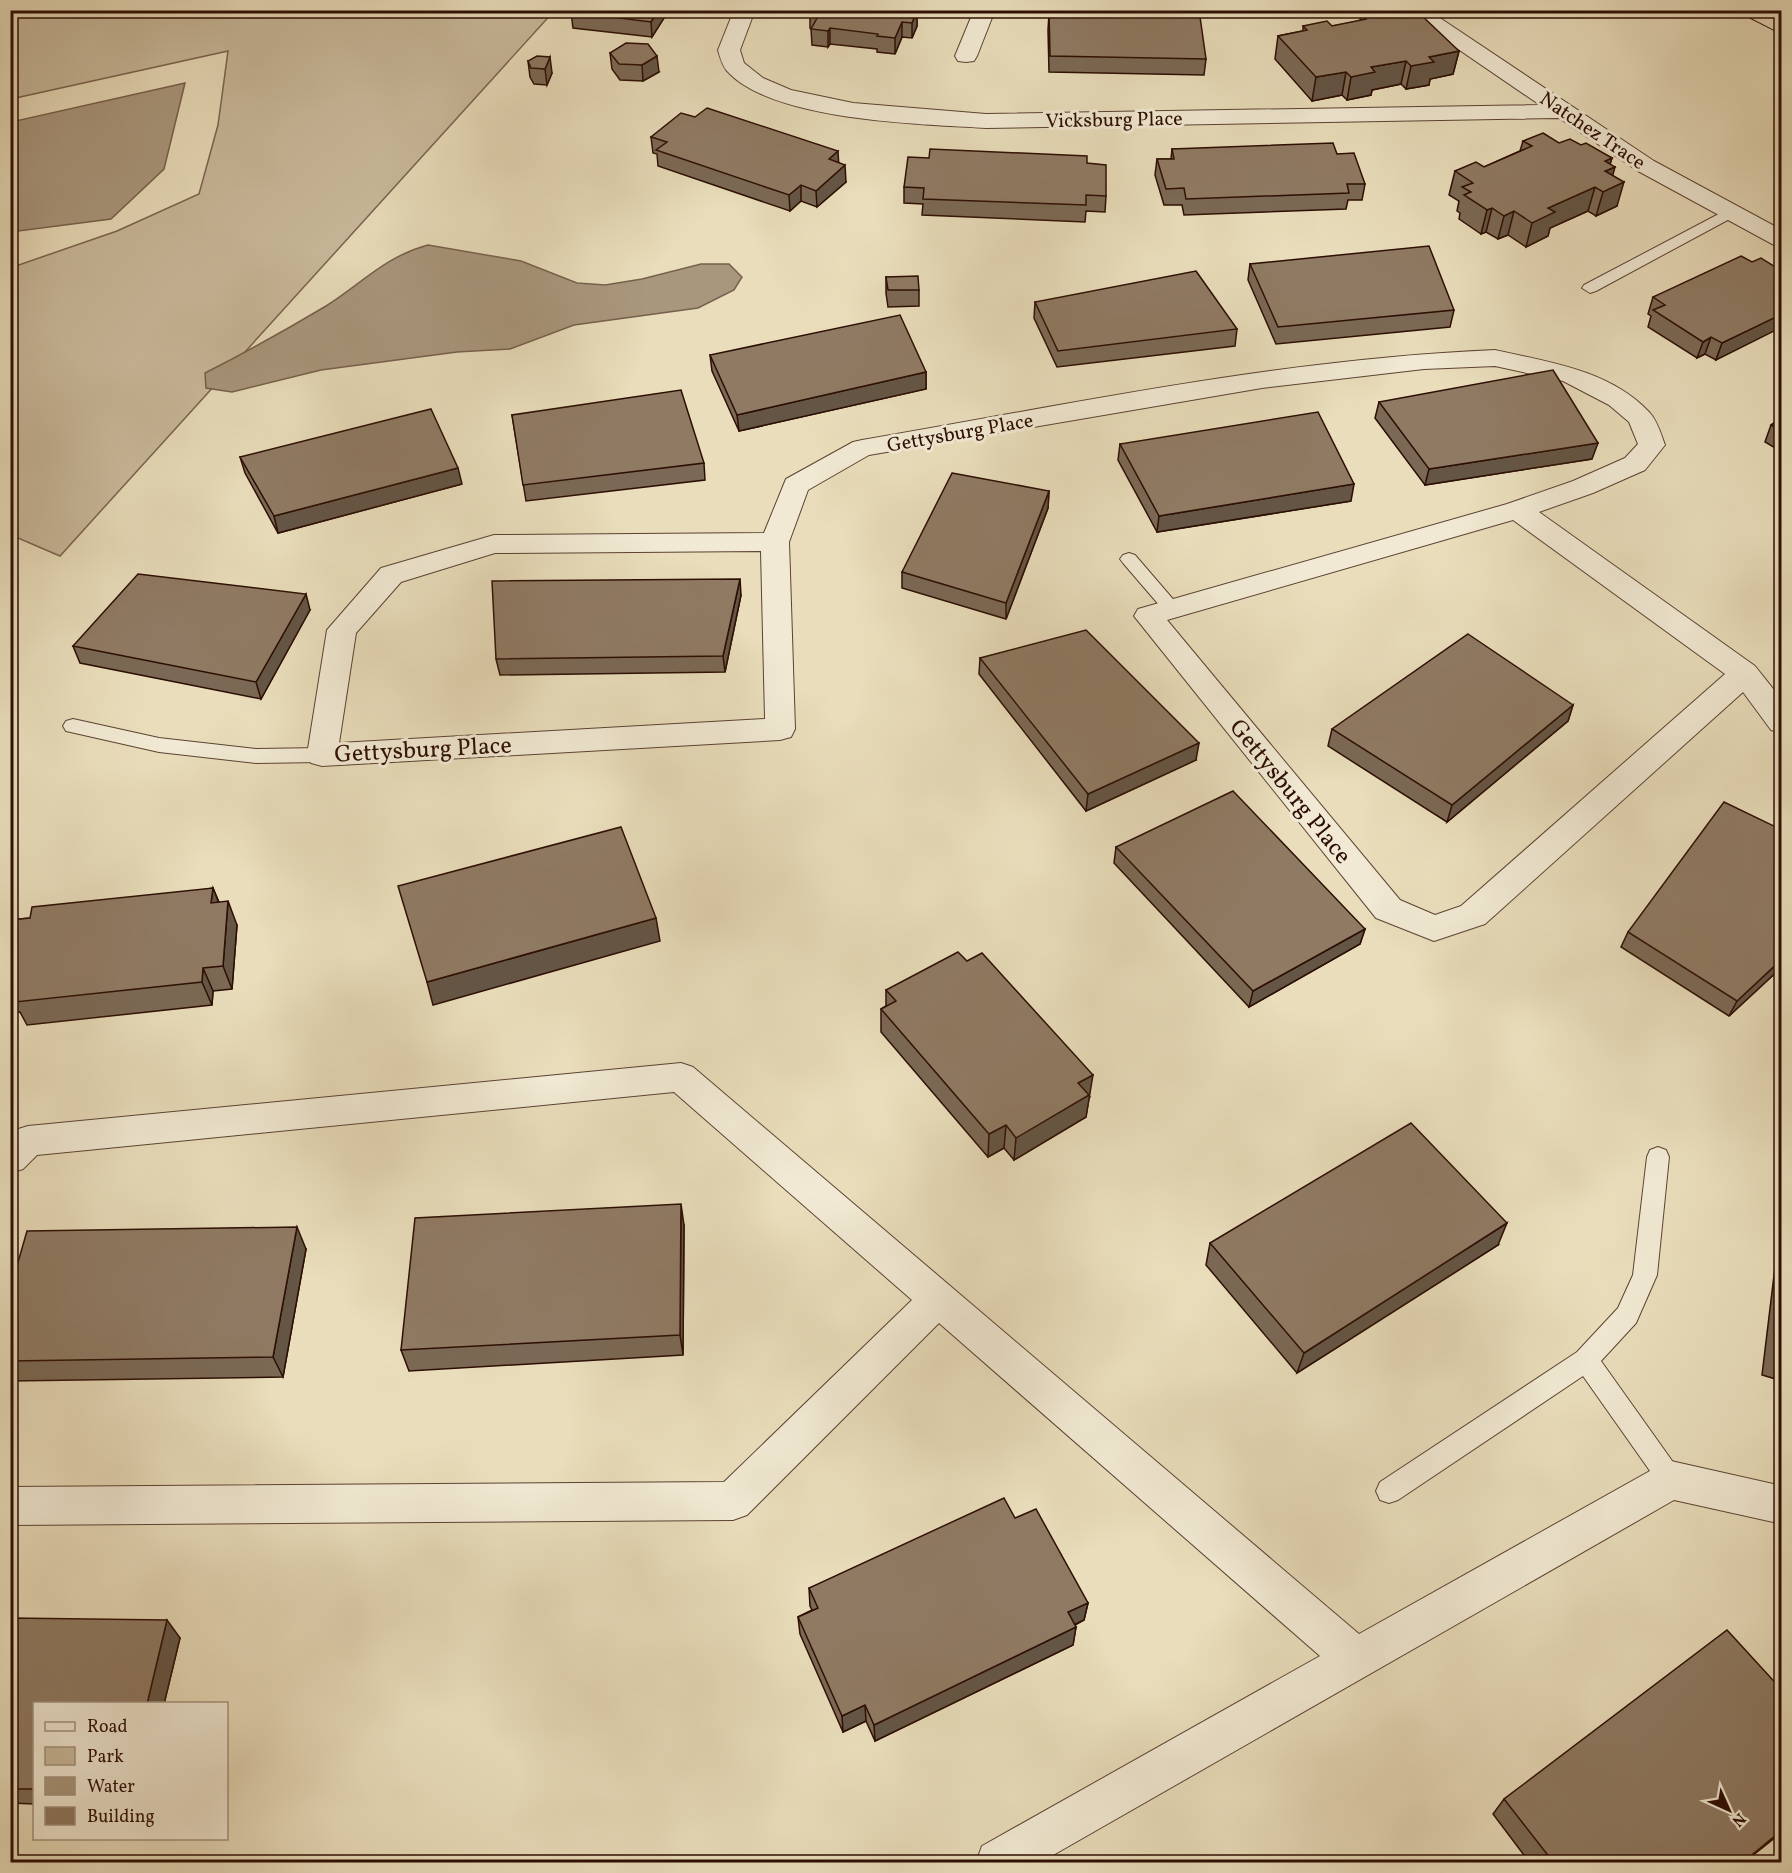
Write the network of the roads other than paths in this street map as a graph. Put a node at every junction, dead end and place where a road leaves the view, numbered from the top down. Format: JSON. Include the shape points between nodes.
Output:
{"nodes":[{"id":1,"x":745,"y":10,"type":"edge"},
{"id":2,"x":985,"y":10,"type":"edge"},
{"id":3,"x":1411,"y":10,"type":"edge"},
{"id":4,"x":1750,"y":10,"type":"edge"},
{"id":5,"x":1782,"y":28,"type":"edge"},
{"id":6,"x":966,"y":56,"type":"dead end"},
{"id":7,"x":1564,"y":111,"type":"junction"},
{"id":8,"x":1732,"y":212,"type":"junction"},
{"id":9,"x":1782,"y":240,"type":"edge"},
{"id":10,"x":1590,"y":288,"type":"dead end"},
{"id":11,"x":1516,"y":510,"type":"junction"},
{"id":12,"x":775,"y":542,"type":"junction"},
{"id":13,"x":1129,"y":559,"type":"dead end"},
{"id":14,"x":1172,"y":609,"type":"junction"},
{"id":15,"x":1745,"y":673,"type":"junction"},
{"id":16,"x":1780,"y":717,"type":"edge"},
{"id":17,"x":73,"y":726,"type":"dead end"},
{"id":18,"x":322,"y":755,"type":"junction"},
{"id":19,"x":1658,"y":1157,"type":"dead end"},
{"id":20,"x":10,"y":1158,"type":"edge"},
{"id":21,"x":938,"y":1299,"type":"junction"},
{"id":22,"x":1586,"y":1360,"type":"junction"},
{"id":23,"x":1671,"y":1480,"type":"junction"},
{"id":24,"x":1389,"y":1491,"type":"dead end"},
{"id":25,"x":10,"y":1506,"type":"edge"},
{"id":26,"x":1782,"y":1506,"type":"edge"},
{"id":27,"x":1355,"y":1659,"type":"junction"},
{"id":28,"x":998,"y":1863,"type":"edge"}],
"edges":[{"from":1,"to":7,"type":"street","name":"Vicksburg Place","via":[[729,50],[734,66],[760,85],[814,102],[920,117],[987,121]]},
{"from":2,"to":6,"type":"street"},
{"from":3,"to":7,"type":"street","name":"Natchez Trace"},
{"from":4,"to":5,"type":"highway"},
{"from":7,"to":8,"type":"street","name":"Natchez Trace","via":[[1646,166]]},
{"from":8,"to":9,"type":"street","name":"Natchez Trace"},
{"from":8,"to":10,"type":"lane"},
{"from":11,"to":12,"type":"street","name":"Gettysburg Place","via":[[1635,464],[1652,445],[1640,418],[1618,399],[1571,375],[1495,358],[1424,361],[1262,380],[862,448],[796,485]]},
{"from":11,"to":14,"type":"street","name":"Gettysburg Place"},
{"from":11,"to":15,"type":"street"},
{"from":12,"to":18,"type":"street","name":"Gettysburg Place","via":[[494,544],[391,575],[342,630]]},
{"from":12,"to":18,"type":"street","name":"Gettysburg Place","via":[[780,729]]},
{"from":13,"to":14,"type":"lane"},
{"from":14,"to":15,"type":"street","name":"Gettysburg Place","via":[[1148,616],[1388,909],[1434,928],[1473,915]]},
{"from":15,"to":16,"type":"street"},
{"from":17,"to":18,"type":"lane","via":[[159,745],[255,756]]},
{"from":19,"to":22,"type":"lane","via":[[1645,1275],[1627,1315]]},
{"from":20,"to":21,"type":"street","via":[[28,1141],[681,1077]]},
{"from":21,"to":25,"type":"street","via":[[733,1501]]},
{"from":21,"to":27,"type":"street"},
{"from":22,"to":23,"type":"lane"},
{"from":22,"to":24,"type":"lane"},
{"from":23,"to":26,"type":"street"},
{"from":23,"to":27,"type":"street"},
{"from":27,"to":28,"type":"street"}]}
